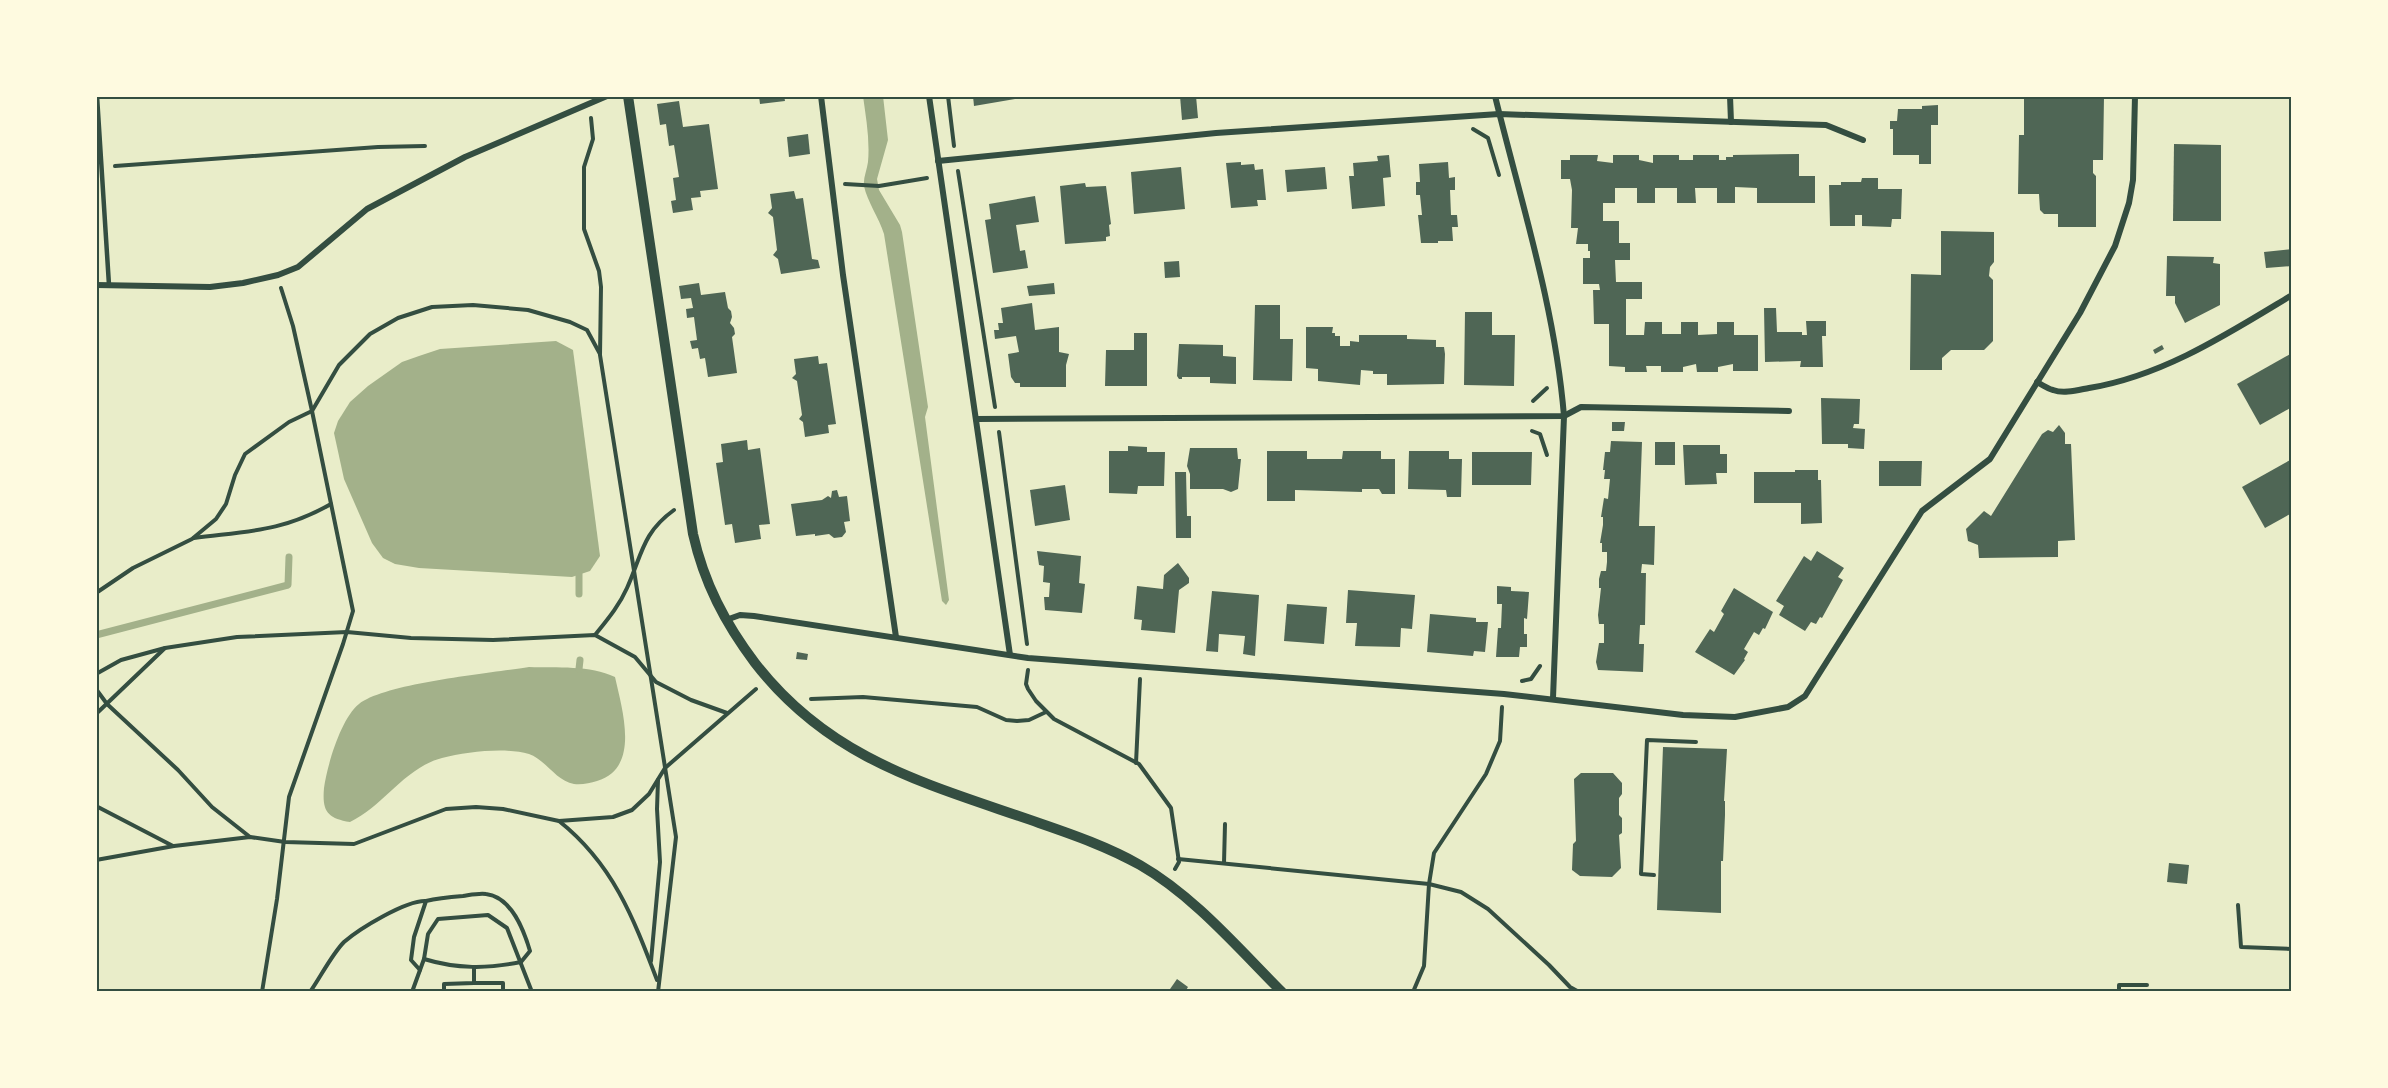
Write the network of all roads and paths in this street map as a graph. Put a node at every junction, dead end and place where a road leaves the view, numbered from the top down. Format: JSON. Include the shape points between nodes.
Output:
{"nodes":[{"id":1,"x":97,"y":96,"type":"edge"},
{"id":2,"x":607,"y":96,"type":"edge"},
{"id":3,"x":628,"y":96,"type":"edge"},
{"id":4,"x":820,"y":96,"type":"edge"},
{"id":5,"x":928,"y":96,"type":"edge"},
{"id":6,"x":948,"y":96,"type":"edge"},
{"id":7,"x":1495,"y":96,"type":"edge"},
{"id":8,"x":1730,"y":96,"type":"edge"},
{"id":9,"x":2135,"y":96,"type":"edge"},
{"id":10,"x":592,"y":101,"type":"junction"},
{"id":11,"x":1499,"y":114,"type":"junction"},
{"id":12,"x":1731,"y":122,"type":"junction"},
{"id":13,"x":1465,"y":124,"type":"dead end"},
{"id":14,"x":1863,"y":140,"type":"dead end"},
{"id":15,"x":425,"y":146,"type":"dead end"},
{"id":16,"x":956,"y":158,"type":"junction"},
{"id":17,"x":938,"y":161,"type":"junction"},
{"id":18,"x":101,"y":167,"type":"junction"},
{"id":19,"x":969,"y":168,"type":"dead end"},
{"id":20,"x":957,"y":170,"type":"junction"},
{"id":21,"x":940,"y":176,"type":"junction"},
{"id":22,"x":1501,"y":183,"type":"dead end"},
{"id":23,"x":864,"y":184,"type":"dead end"},
{"id":24,"x":278,"y":275,"type":"junction"},
{"id":25,"x":96,"y":285,"type":"edge"},
{"id":26,"x":109,"y":285,"type":"junction"},
{"id":27,"x":2292,"y":295,"type":"edge"},
{"id":28,"x":600,"y":355,"type":"junction"},
{"id":29,"x":2037,"y":382,"type":"junction"},
{"id":30,"x":1549,"y":385,"type":"dead end"},
{"id":31,"x":994,"y":405,"type":"junction"},
{"id":32,"x":1006,"y":405,"type":"dead end"},
{"id":33,"x":1527,"y":407,"type":"dead end"},
{"id":34,"x":312,"y":411,"type":"junction"},
{"id":35,"x":1789,"y":411,"type":"dead end"},
{"id":36,"x":1564,"y":416,"type":"junction"},
{"id":37,"x":976,"y":419,"type":"junction"},
{"id":38,"x":997,"y":419,"type":"junction"},
{"id":39,"x":1527,"y":429,"type":"dead end"},
{"id":40,"x":1549,"y":460,"type":"dead end"},
{"id":41,"x":331,"y":504,"type":"junction"},
{"id":42,"x":674,"y":510,"type":"dead end"},
{"id":43,"x":192,"y":539,"type":"junction"},
{"id":44,"x":633,"y":569,"type":"junction"},
{"id":45,"x":96,"y":593,"type":"edge"},
{"id":46,"x":726,"y":620,"type":"junction"},
{"id":47,"x":347,"y":632,"type":"junction"},
{"id":48,"x":595,"y":635,"type":"junction"},
{"id":49,"x":896,"y":637,"type":"junction"},
{"id":50,"x":165,"y":648,"type":"junction"},
{"id":51,"x":1010,"y":655,"type":"junction"},
{"id":52,"x":1028,"y":658,"type":"junction"},
{"id":53,"x":1542,"y":662,"type":"dead end"},
{"id":54,"x":96,"y":674,"type":"edge"},
{"id":55,"x":649,"y":674,"type":"junction"},
{"id":56,"x":1027,"y":674,"type":"dead end"},
{"id":57,"x":1140,"y":677,"type":"dead end"},
{"id":58,"x":1515,"y":681,"type":"dead end"},
{"id":59,"x":758,"y":687,"type":"dead end"},
{"id":60,"x":96,"y":689,"type":"edge"},
{"id":61,"x":1504,"y":694,"type":"junction"},
{"id":62,"x":1553,"y":698,"type":"junction"},
{"id":63,"x":811,"y":699,"type":"dead end"},
{"id":64,"x":107,"y":704,"type":"junction"},
{"id":65,"x":1046,"y":712,"type":"junction"},
{"id":66,"x":727,"y":713,"type":"junction"},
{"id":67,"x":96,"y":714,"type":"edge"},
{"id":68,"x":1696,"y":742,"type":"dead end"},
{"id":69,"x":1136,"y":763,"type":"junction"},
{"id":70,"x":665,"y":768,"type":"junction"},
{"id":71,"x":658,"y":779,"type":"junction"},
{"id":72,"x":96,"y":806,"type":"edge"},
{"id":73,"x":559,"y":822,"type":"junction"},
{"id":74,"x":1225,"y":824,"type":"dead end"},
{"id":75,"x":250,"y":837,"type":"junction"},
{"id":76,"x":285,"y":842,"type":"junction"},
{"id":77,"x":174,"y":846,"type":"junction"},
{"id":78,"x":1178,"y":859,"type":"junction"},
{"id":79,"x":96,"y":860,"type":"edge"},
{"id":80,"x":1224,"y":863,"type":"junction"},
{"id":81,"x":1177,"y":866,"type":"dead end"},
{"id":82,"x":1654,"y":875,"type":"dead end"},
{"id":83,"x":1430,"y":884,"type":"junction"},
{"id":84,"x":277,"y":899,"type":"junction"},
{"id":85,"x":286,"y":900,"type":"dead end"},
{"id":86,"x":426,"y":901,"type":"junction"},
{"id":87,"x":2238,"y":905,"type":"dead end"},
{"id":88,"x":2292,"y":949,"type":"edge"},
{"id":89,"x":424,"y":959,"type":"junction"},
{"id":90,"x":521,"y":962,"type":"junction"},
{"id":91,"x":651,"y":963,"type":"junction"},
{"id":92,"x":474,"y":968,"type":"junction"},
{"id":93,"x":420,"y":970,"type":"junction"},
{"id":94,"x":658,"y":983,"type":"junction"},
{"id":95,"x":474,"y":984,"type":"junction"},
{"id":96,"x":2148,"y":985,"type":"dead end"},
{"id":97,"x":262,"y":992,"type":"edge"},
{"id":98,"x":310,"y":992,"type":"edge"},
{"id":99,"x":412,"y":992,"type":"edge"},
{"id":100,"x":444,"y":992,"type":"edge"},
{"id":101,"x":456,"y":992,"type":"edge"},
{"id":102,"x":474,"y":992,"type":"edge"},
{"id":103,"x":532,"y":992,"type":"edge"},
{"id":104,"x":660,"y":992,"type":"edge"},
{"id":105,"x":1282,"y":992,"type":"edge"},
{"id":106,"x":1413,"y":992,"type":"edge"},
{"id":107,"x":1579,"y":992,"type":"edge"},
{"id":108,"x":2119,"y":992,"type":"edge"}],
"edges":[{"from":1,"to":18,"type":"lane"},
{"from":2,"to":10,"type":"street"},
{"from":3,"to":46,"type":"street","via":[[693,534],[699,564]]},
{"from":4,"to":49,"type":"street"},
{"from":5,"to":17,"type":"street"},
{"from":6,"to":16,"type":"path"},
{"from":7,"to":11,"type":"street"},
{"from":8,"to":12,"type":"street"},
{"from":9,"to":29,"type":"street","via":[[2133,180],[2123,224],[2080,313]]},
{"from":10,"to":24,"type":"street","via":[[465,157],[367,209],[298,267]]},
{"from":10,"to":28,"type":"path","via":[[594,139],[584,167],[584,229],[599,270]]},
{"from":11,"to":12,"type":"street"},
{"from":11,"to":16,"type":"street","via":[[1216,133]]},
{"from":11,"to":36,"type":"street","via":[[1552,331]]},
{"from":12,"to":14,"type":"street","via":[[1826,125]]},
{"from":13,"to":22,"type":"path","via":[[1488,138]]},
{"from":15,"to":18,"type":"path"},
{"from":16,"to":17,"type":"street"},
{"from":17,"to":21,"type":"street"},
{"from":18,"to":26,"type":"lane"},
{"from":19,"to":20,"type":"path"},
{"from":20,"to":21,"type":"path"},
{"from":20,"to":31,"type":"path"},
{"from":21,"to":23,"type":"path","via":[[879,186]]},
{"from":21,"to":37,"type":"street"},
{"from":24,"to":26,"type":"street","via":[[210,287]]},
{"from":24,"to":34,"type":"path"},
{"from":25,"to":26,"type":"street"},
{"from":27,"to":29,"type":"street","via":[[2155,370],[2105,386],[2073,391],[2054,391]]},
{"from":28,"to":34,"type":"path","via":[[587,330],[570,322],[528,310],[473,305],[432,307],[398,318],[370,334],[339,365]]},
{"from":28,"to":44,"type":"path"},
{"from":29,"to":62,"type":"street","via":[[1990,459],[1922,511],[1805,696],[1788,708],[1735,717],[1683,715]]},
{"from":30,"to":33,"type":"path"},
{"from":31,"to":32,"type":"path"},
{"from":31,"to":38,"type":"path"},
{"from":34,"to":41,"type":"path"},
{"from":34,"to":43,"type":"path","via":[[289,422],[245,454],[226,504],[216,519]]},
{"from":35,"to":36,"type":"street","via":[[1581,406]]},
{"from":36,"to":38,"type":"street"},
{"from":36,"to":62,"type":"street"},
{"from":37,"to":38,"type":"street"},
{"from":37,"to":51,"type":"street"},
{"from":38,"to":52,"type":"path"},
{"from":39,"to":40,"type":"path","via":[[1540,434]]},
{"from":41,"to":43,"type":"path","via":[[271,529]]},
{"from":41,"to":47,"type":"path","via":[[353,611]]},
{"from":42,"to":44,"type":"path","via":[[658,522]]},
{"from":43,"to":45,"type":"path","via":[[133,568]]},
{"from":44,"to":48,"type":"path","via":[[613,614]]},
{"from":44,"to":55,"type":"path"},
{"from":46,"to":49,"type":"street","via":[[754,616]]},
{"from":46,"to":105,"type":"street","via":[[767,679],[828,735],[888,768],[1096,843],[1140,865],[1194,906]]},
{"from":47,"to":48,"type":"path","via":[[493,640]]},
{"from":47,"to":50,"type":"path","via":[[237,637]]},
{"from":47,"to":76,"type":"path","via":[[289,797]]},
{"from":48,"to":55,"type":"path","via":[[635,657]]},
{"from":49,"to":51,"type":"street"},
{"from":50,"to":54,"type":"path","via":[[121,660]]},
{"from":50,"to":64,"type":"path"},
{"from":51,"to":52,"type":"street"},
{"from":52,"to":61,"type":"street"},
{"from":53,"to":58,"type":"path","via":[[1531,679]]},
{"from":55,"to":66,"type":"path","via":[[656,682],[692,700]]},
{"from":55,"to":70,"type":"path"},
{"from":56,"to":65,"type":"path","via":[[1028,689]]},
{"from":57,"to":69,"type":"path"},
{"from":59,"to":66,"type":"path"},
{"from":60,"to":64,"type":"path"},
{"from":61,"to":62,"type":"street"},
{"from":61,"to":83,"type":"path","via":[[1500,741],[1485,774],[1434,853]]},
{"from":63,"to":65,"type":"path","via":[[863,697],[977,707],[1017,721]]},
{"from":64,"to":67,"type":"path"},
{"from":64,"to":75,"type":"path","via":[[212,807]]},
{"from":65,"to":69,"type":"path"},
{"from":66,"to":70,"type":"path"},
{"from":68,"to":82,"type":"path","via":[[1647,740],[1641,874]]},
{"from":69,"to":78,"type":"path","via":[[1171,808]]},
{"from":70,"to":71,"type":"path"},
{"from":70,"to":94,"type":"path","via":[[676,837]]},
{"from":71,"to":73,"type":"path","via":[[632,810],[613,817]]},
{"from":71,"to":91,"type":"path","via":[[660,862]]},
{"from":72,"to":77,"type":"path"},
{"from":73,"to":76,"type":"path","via":[[502,809],[446,809],[354,844]]},
{"from":73,"to":91,"type":"path","via":[[579,837],[615,883]]},
{"from":74,"to":80,"type":"path"},
{"from":75,"to":76,"type":"path"},
{"from":75,"to":77,"type":"path"},
{"from":76,"to":84,"type":"path"},
{"from":77,"to":79,"type":"path"},
{"from":78,"to":80,"type":"path"},
{"from":78,"to":81,"type":"path"},
{"from":80,"to":83,"type":"path"},
{"from":83,"to":106,"type":"path","via":[[1424,966]]},
{"from":83,"to":107,"type":"path","via":[[1461,892],[1488,909]]},
{"from":84,"to":85,"type":"path"},
{"from":84,"to":97,"type":"path"},
{"from":86,"to":90,"type":"path","via":[[485,894],[502,901],[524,931],[530,951]]},
{"from":86,"to":93,"type":"path","via":[[411,960]]},
{"from":86,"to":98,"type":"path","via":[[393,911],[344,943]]},
{"from":87,"to":88,"type":"path","via":[[2241,947]]},
{"from":89,"to":90,"type":"path","via":[[428,934],[438,919],[488,915],[507,928]]},
{"from":89,"to":92,"type":"path"},
{"from":89,"to":93,"type":"path"},
{"from":90,"to":92,"type":"path"},
{"from":90,"to":103,"type":"path"},
{"from":91,"to":94,"type":"path"},
{"from":92,"to":95,"type":"path"},
{"from":93,"to":99,"type":"path"},
{"from":94,"to":104,"type":"path"},
{"from":95,"to":100,"type":"path","via":[[444,984]]},
{"from":95,"to":102,"type":"path","via":[[503,983],[503,991]]},
{"from":96,"to":108,"type":"path","via":[[2119,985]]},
{"from":101,"to":102,"type":"path"}]}
